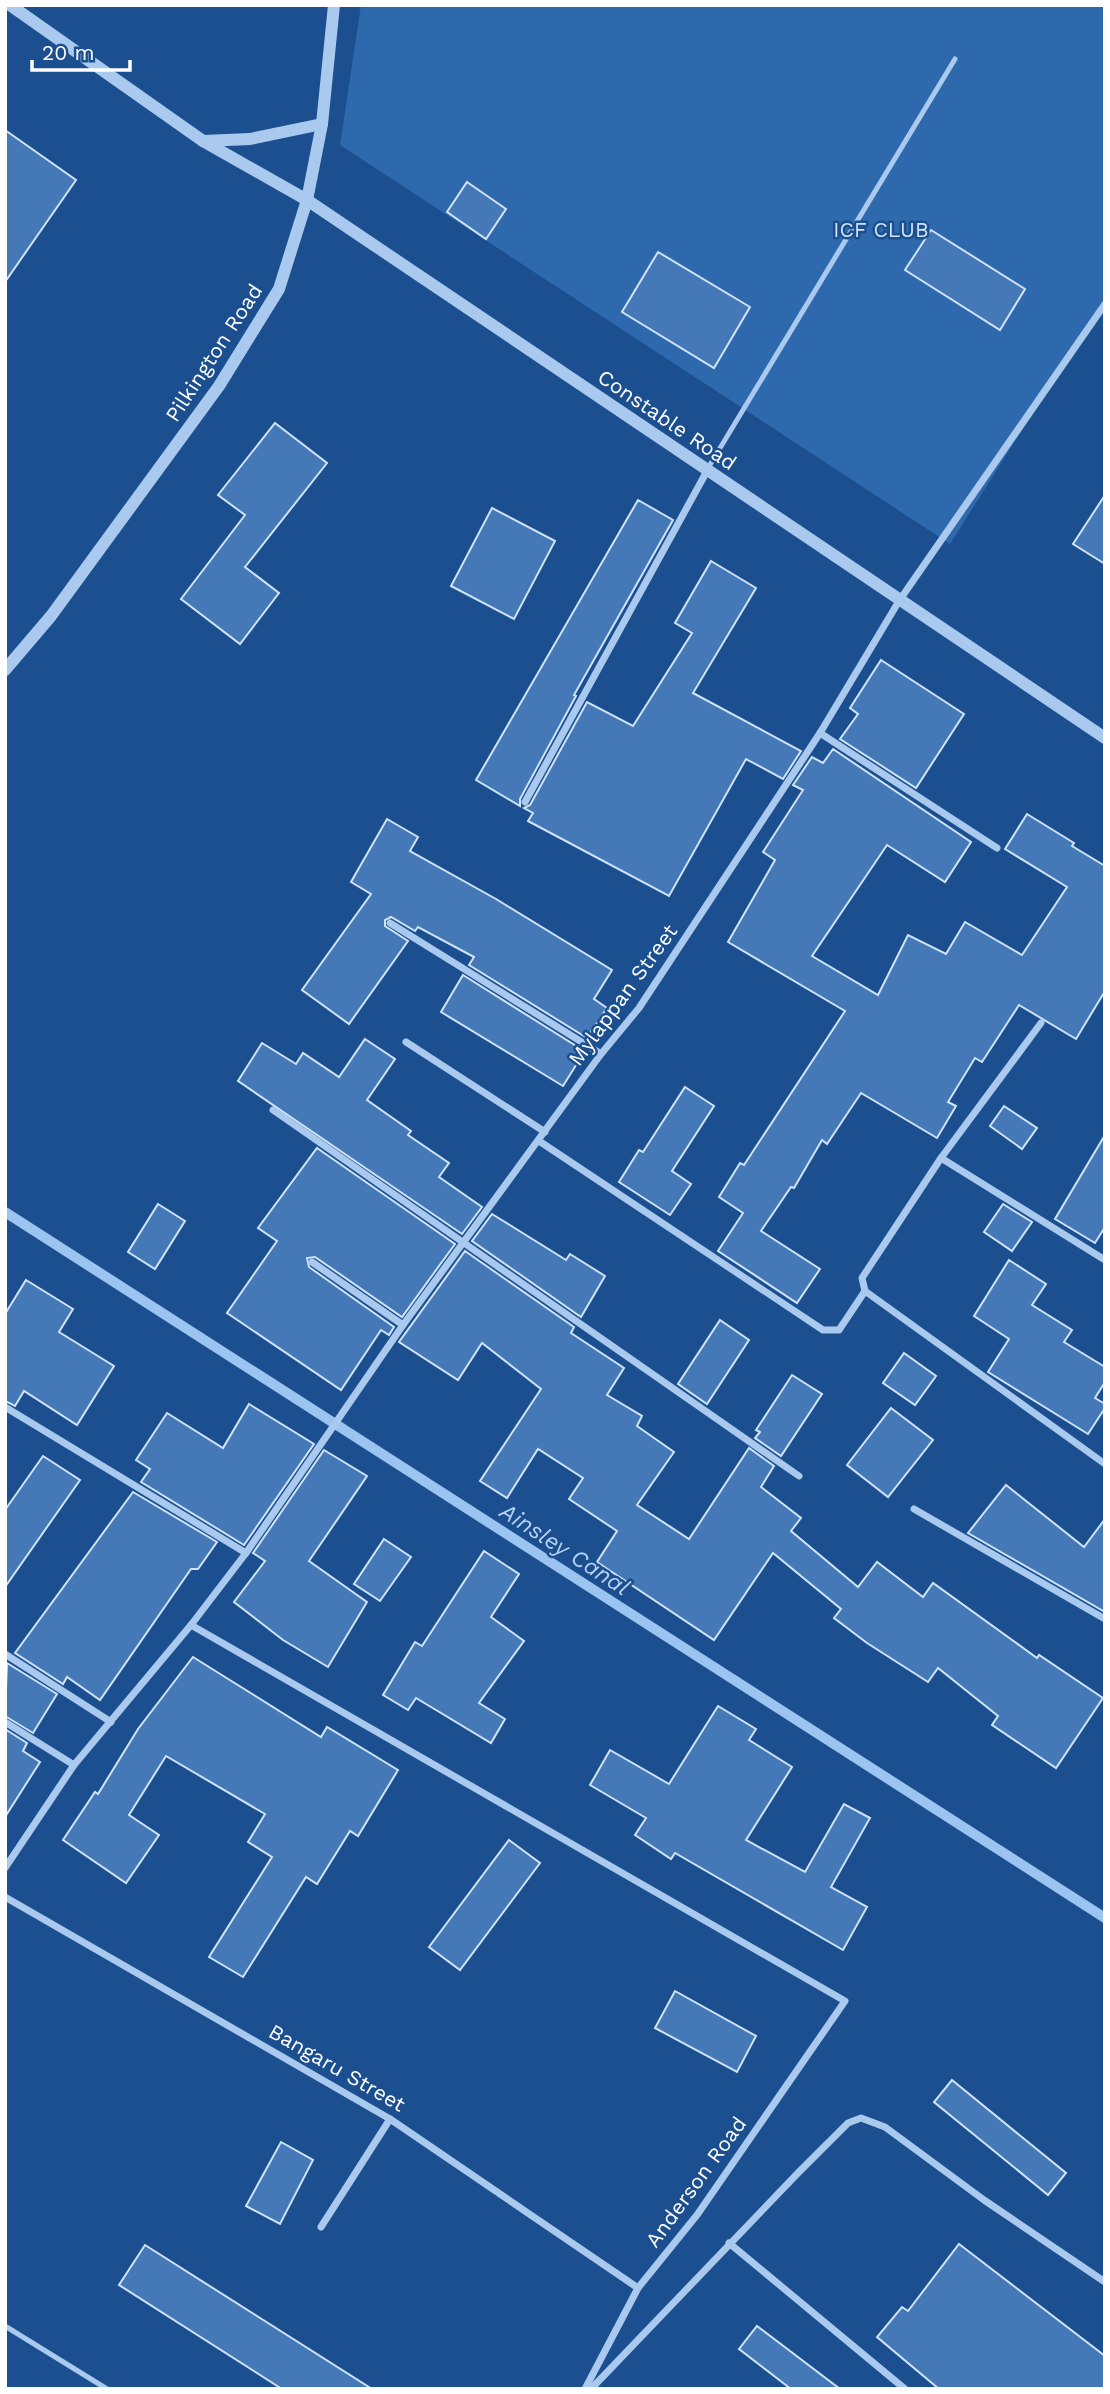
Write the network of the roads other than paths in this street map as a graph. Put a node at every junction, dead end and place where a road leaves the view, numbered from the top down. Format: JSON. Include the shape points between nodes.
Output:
{"nodes":[{"id":1,"x":10,"y":5,"type":"edge"},
{"id":2,"x":334,"y":5,"type":"edge"},
{"id":3,"x":956,"y":59,"type":"dead end"},
{"id":4,"x":322,"y":124,"type":"junction"},
{"id":5,"x":203,"y":141,"type":"junction"},
{"id":6,"x":307,"y":200,"type":"junction"},
{"id":7,"x":1105,"y":304,"type":"edge"},
{"id":8,"x":706,"y":471,"type":"junction"},
{"id":9,"x":899,"y":601,"type":"junction"},
{"id":10,"x":5,"y":670,"type":"edge"},
{"id":11,"x":820,"y":733,"type":"junction"},
{"id":12,"x":1105,"y":738,"type":"edge"},
{"id":13,"x":525,"y":802,"type":"dead end"},
{"id":14,"x":997,"y":848,"type":"dead end"},
{"id":15,"x":390,"y":923,"type":"dead end"},
{"id":16,"x":1041,"y":1023,"type":"dead end"},
{"id":17,"x":406,"y":1042,"type":"dead end"},
{"id":18,"x":601,"y":1054,"type":"junction"},
{"id":19,"x":273,"y":1110,"type":"dead end"},
{"id":20,"x":545,"y":1132,"type":"junction"},
{"id":21,"x":538,"y":1140,"type":"junction"},
{"id":22,"x":941,"y":1158,"type":"junction"},
{"id":23,"x":462,"y":1244,"type":"junction"},
{"id":24,"x":1105,"y":1260,"type":"edge"},
{"id":25,"x":312,"y":1262,"type":"dead end"},
{"id":26,"x":865,"y":1291,"type":"junction"},
{"id":27,"x":403,"y":1325,"type":"junction"},
{"id":28,"x":5,"y":1407,"type":"edge"},
{"id":29,"x":1105,"y":1464,"type":"edge"},
{"id":30,"x":799,"y":1476,"type":"dead end"},
{"id":31,"x":914,"y":1509,"type":"dead end"},
{"id":32,"x":246,"y":1553,"type":"junction"},
{"id":33,"x":1105,"y":1619,"type":"edge"},
{"id":34,"x":191,"y":1625,"type":"junction"},
{"id":35,"x":5,"y":1654,"type":"edge"},
{"id":36,"x":5,"y":1722,"type":"edge"},
{"id":37,"x":111,"y":1722,"type":"junction"},
{"id":38,"x":75,"y":1765,"type":"junction"},
{"id":39,"x":5,"y":1868,"type":"edge"},
{"id":40,"x":5,"y":1898,"type":"edge"},
{"id":41,"x":390,"y":2119,"type":"junction"},
{"id":42,"x":321,"y":2227,"type":"dead end"},
{"id":43,"x":729,"y":2243,"type":"junction"},
{"id":44,"x":1105,"y":2282,"type":"edge"},
{"id":45,"x":639,"y":2288,"type":"junction"},
{"id":46,"x":5,"y":2326,"type":"edge"},
{"id":47,"x":107,"y":2389,"type":"edge"},
{"id":48,"x":588,"y":2389,"type":"edge"},
{"id":49,"x":905,"y":2389,"type":"edge"}],
"edges":[{"from":1,"to":5,"type":"street","name":"Constable Road"},
{"from":2,"to":4,"type":"street","name":"Pilkington Road"},
{"from":3,"to":8,"type":"lane"},
{"from":4,"to":5,"type":"street","via":[[250,139]]},
{"from":4,"to":6,"type":"street","name":"Pilkington Road"},
{"from":5,"to":6,"type":"street","name":"Constable Road"},
{"from":6,"to":8,"type":"street","name":"Constable Road"},
{"from":6,"to":10,"type":"street","name":"Pilkington Road","via":[[279,289],[219,386],[51,617]]},
{"from":7,"to":9,"type":"street","name":"Mylappan Street"},
{"from":8,"to":9,"type":"street","name":"Constable Road"},
{"from":8,"to":13,"type":"street"},
{"from":9,"to":11,"type":"street","name":"Mylappan Street"},
{"from":9,"to":12,"type":"street","name":"Constable Road"},
{"from":11,"to":14,"type":"street"},
{"from":11,"to":18,"type":"street","name":"Mylappan Street","via":[[639,1008]]},
{"from":15,"to":18,"type":"street"},
{"from":16,"to":22,"type":"street"},
{"from":17,"to":20,"type":"street"},
{"from":18,"to":20,"type":"street","name":"Mylappan Street"},
{"from":19,"to":23,"type":"street"},
{"from":20,"to":21,"type":"street","name":"Mylappan Street"},
{"from":21,"to":23,"type":"street","name":"Mylappan Street"},
{"from":21,"to":26,"type":"street","via":[[823,1330],[839,1330]]},
{"from":22,"to":24,"type":"street"},
{"from":22,"to":26,"type":"street","via":[[869,1263],[862,1279]]},
{"from":23,"to":27,"type":"street","name":"Mylappan Street"},
{"from":23,"to":30,"type":"street"},
{"from":25,"to":27,"type":"street"},
{"from":26,"to":29,"type":"street"},
{"from":27,"to":32,"type":"street","name":"Mylappan Street"},
{"from":28,"to":32,"type":"street"},
{"from":31,"to":33,"type":"street"},
{"from":32,"to":34,"type":"street","name":"Mylappan Street"},
{"from":34,"to":37,"type":"street","name":"Mylappan Street"},
{"from":34,"to":45,"type":"street","name":"Anderson Road","via":[[845,2001],[698,2215]]},
{"from":35,"to":37,"type":"street"},
{"from":36,"to":38,"type":"street"},
{"from":37,"to":38,"type":"street","name":"Mylappan Street"},
{"from":38,"to":39,"type":"street","name":"Mylappan Street"},
{"from":40,"to":41,"type":"street","name":"Bangaru Street"},
{"from":41,"to":42,"type":"street"},
{"from":41,"to":45,"type":"street","name":"Bangaru Street"},
{"from":43,"to":44,"type":"street","via":[[848,2123],[861,2118],[885,2127]]},
{"from":43,"to":48,"type":"street"},
{"from":43,"to":49,"type":"street"},
{"from":45,"to":48,"type":"street","name":"Anderson Road"},
{"from":46,"to":47,"type":"lane"}]}
